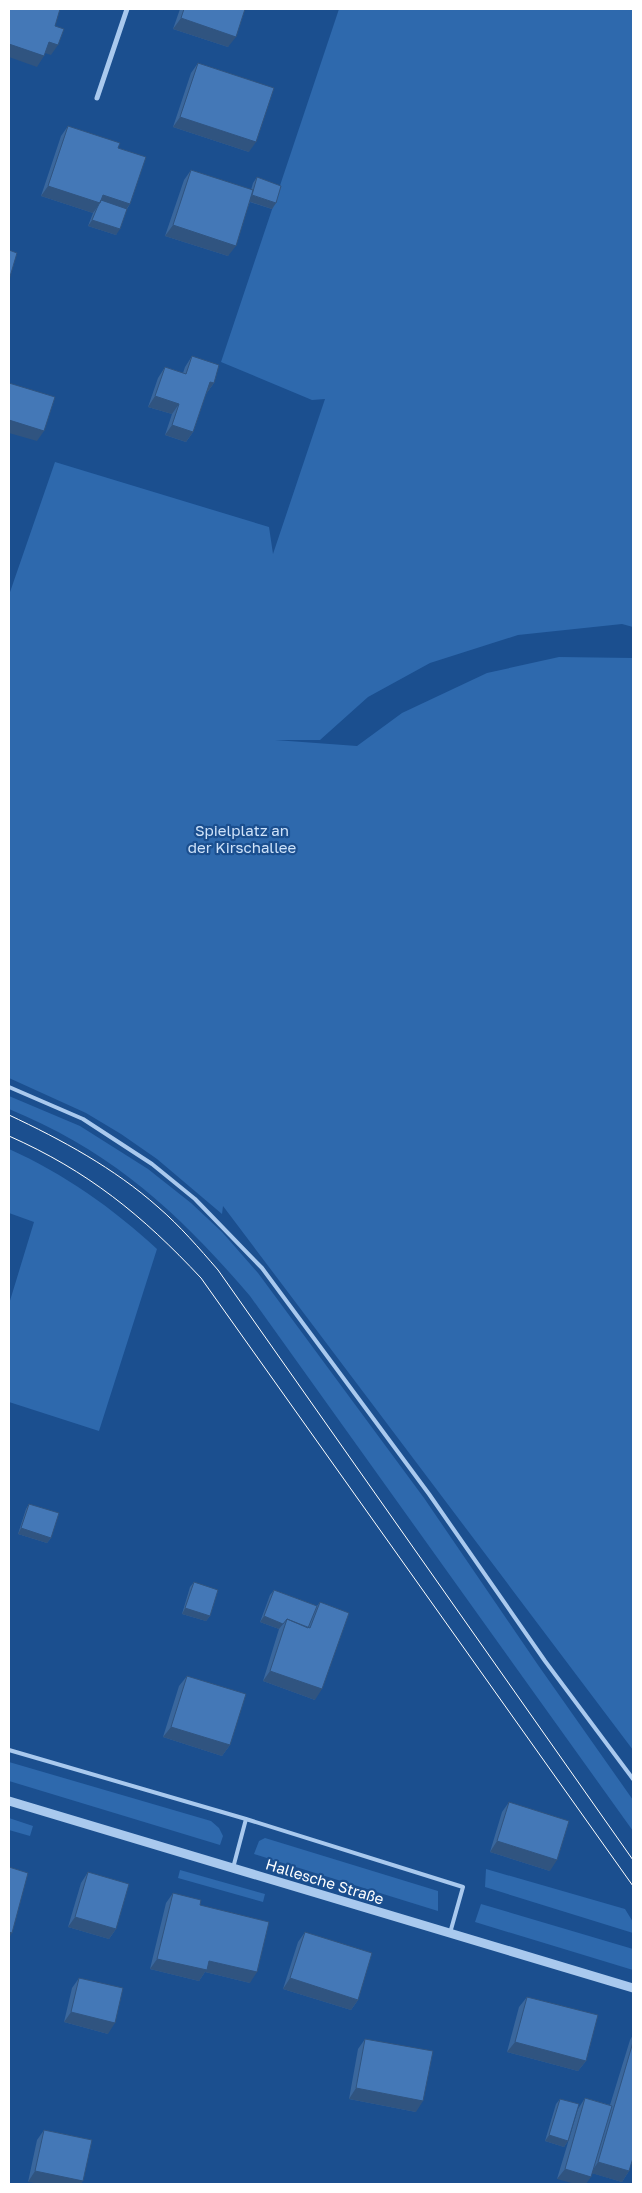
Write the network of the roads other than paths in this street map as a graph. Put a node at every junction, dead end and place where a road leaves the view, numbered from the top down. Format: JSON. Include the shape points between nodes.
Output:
{"nodes":[{"id":1,"x":127,"y":9,"type":"edge"},
{"id":2,"x":97,"y":98,"type":"dead end"},
{"id":3,"x":9,"y":1087,"type":"edge"},
{"id":4,"x":9,"y":1750,"type":"edge"},
{"id":5,"x":633,"y":1779,"type":"edge"},
{"id":6,"x":9,"y":1801,"type":"edge"},
{"id":7,"x":246,"y":1819,"type":"junction"},
{"id":8,"x":233,"y":1868,"type":"junction"},
{"id":9,"x":450,"y":1933,"type":"junction"},
{"id":10,"x":633,"y":1988,"type":"edge"}],
"edges":[{"from":1,"to":2,"type":"street"},
{"from":3,"to":5,"type":"lane","via":[[83,1119],[152,1164],[195,1199],[262,1268]]},
{"from":4,"to":7,"type":"lane"},
{"from":6,"to":8,"type":"street","name":"Hallesche Straße"},
{"from":7,"to":8,"type":"lane"},
{"from":7,"to":9,"type":"lane","via":[[463,1887]]},
{"from":8,"to":9,"type":"street","name":"Hallesche Straße"},
{"from":9,"to":10,"type":"street","name":"Hallesche Straße"}]}
